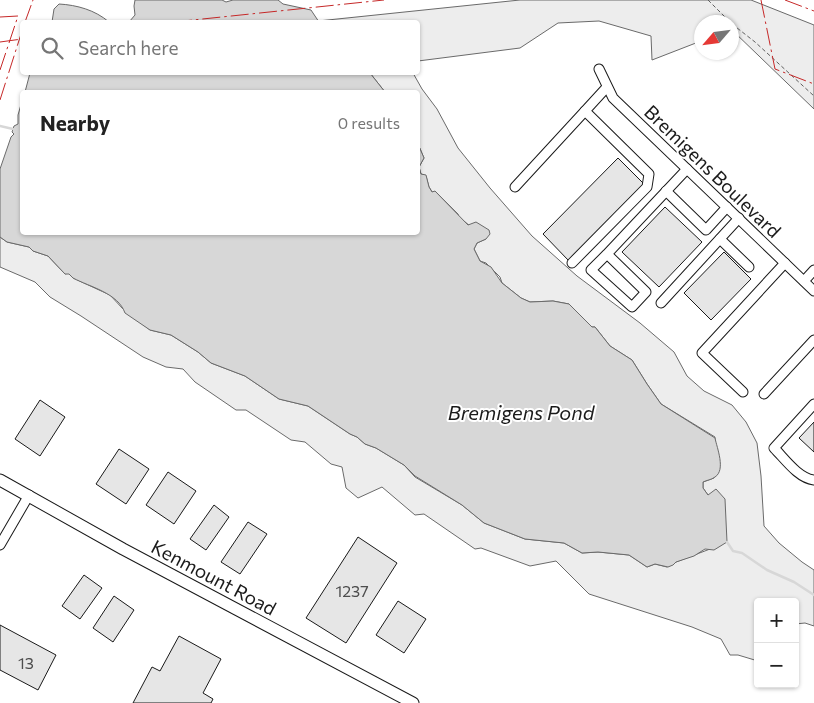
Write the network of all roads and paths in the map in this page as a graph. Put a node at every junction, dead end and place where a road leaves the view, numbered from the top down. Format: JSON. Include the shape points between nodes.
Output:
{"nodes":[{"id":1,"x":708,"y":0,"type":"edge"},
{"id":2,"x":723,"y":15,"type":"edge"},
{"id":3,"x":739,"y":30,"type":"edge"},
{"id":4,"x":599,"y":69,"type":"dead end"},
{"id":5,"x":607,"y":87,"type":"junction"},
{"id":6,"x":814,"y":96,"type":"edge"},
{"id":7,"x":585,"y":111,"type":"junction"},
{"id":8,"x":687,"y":169,"type":"junction"},
{"id":9,"x":515,"y":187,"type":"dead end"},
{"id":10,"x":666,"y":191,"type":"junction"},
{"id":11,"x":727,"y":208,"type":"junction"},
{"id":12,"x":739,"y":218,"type":"junction"},
{"id":13,"x":720,"y":239,"type":"junction"},
{"id":14,"x":607,"y":254,"type":"junction"},
{"id":15,"x":572,"y":263,"type":"dead end"},
{"id":16,"x":785,"y":263,"type":"junction"},
{"id":17,"x":750,"y":266,"type":"dead end"},
{"id":18,"x":814,"y":270,"type":"edge"},
{"id":19,"x":804,"y":281,"type":"junction"},
{"id":20,"x":814,"y":291,"type":"edge"},
{"id":21,"x":661,"y":303,"type":"dead end"},
{"id":22,"x":814,"y":340,"type":"edge"},
{"id":23,"x":743,"y":392,"type":"dead end"},
{"id":24,"x":764,"y":394,"type":"dead end"},
{"id":25,"x":814,"y":404,"type":"edge"},
{"id":26,"x":0,"y":480,"type":"edge"},
{"id":27,"x":814,"y":480,"type":"edge"},
{"id":28,"x":29,"y":495,"type":"junction"},
{"id":29,"x":0,"y":545,"type":"edge"},
{"id":30,"x":413,"y":703,"type":"edge"}],
"edges":[{"from":1,"to":2,"type":"path"},
{"from":3,"to":6,"type":"path"},
{"from":4,"to":5,"type":"street","name":"Bremigens Boulevard"},
{"from":5,"to":7,"type":"street"},
{"from":5,"to":8,"type":"street","name":"Bremigens Boulevard","via":[[614,98]]},
{"from":7,"to":9,"type":"street"},
{"from":7,"to":15,"type":"street","via":[[649,174],[649,180],[647,186]]},
{"from":8,"to":10,"type":"street"},
{"from":8,"to":11,"type":"street","name":"Bremigens Boulevard"},
{"from":10,"to":11,"type":"street","via":[[706,230]]},
{"from":10,"to":14,"type":"street"},
{"from":11,"to":12,"type":"street","name":"Bremigens Boulevard"},
{"from":12,"to":13,"type":"street"},
{"from":12,"to":16,"type":"street","name":"Bremigens Boulevard"},
{"from":13,"to":17,"type":"street"},
{"from":13,"to":21,"type":"street"},
{"from":14,"to":14,"type":"street","via":[[646,292],[632,308],[591,270]]},
{"from":16,"to":19,"type":"street","name":"Bremigens Boulevard"},
{"from":16,"to":23,"type":"street","via":[[702,353]]},
{"from":18,"to":19,"type":"street"},
{"from":19,"to":20,"type":"street","name":"Bremigens Boulevard"},
{"from":22,"to":24,"type":"street"},
{"from":25,"to":27,"type":"street","via":[[774,448],[797,471]]},
{"from":26,"to":28,"type":"main road","name":"Kenmount Road"},
{"from":28,"to":29,"type":"street"},
{"from":28,"to":30,"type":"main road","name":"Kenmount Road","via":[[123,549]]}]}
